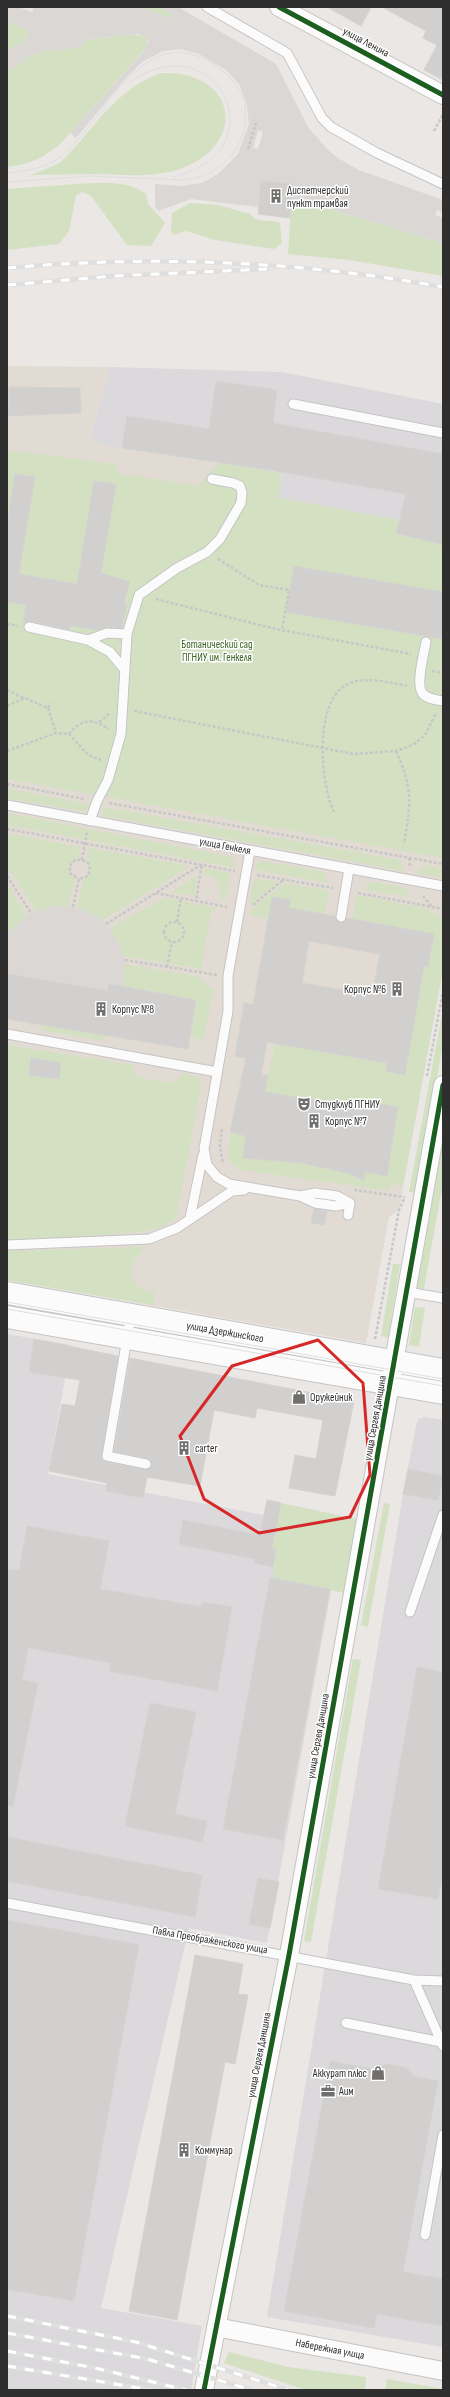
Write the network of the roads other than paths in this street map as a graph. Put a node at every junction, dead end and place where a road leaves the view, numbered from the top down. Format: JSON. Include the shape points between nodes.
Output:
{"nodes":[{"id":1,"x":207,"y":7,"type":"edge"},
{"id":2,"x":279,"y":7,"type":"edge"},
{"id":3,"x":443,"y":95,"type":"edge"},
{"id":4,"x":443,"y":184,"type":"edge"},
{"id":5,"x":293,"y":404,"type":"dead end"},
{"id":6,"x":443,"y":433,"type":"edge"},
{"id":7,"x":212,"y":479,"type":"dead end"},
{"id":8,"x":29,"y":627,"type":"dead end"},
{"id":9,"x":127,"y":634,"type":"junction"},
{"id":10,"x":88,"y":640,"type":"junction"},
{"id":11,"x":426,"y":642,"type":"dead end"},
{"id":12,"x":125,"y":670,"type":"junction"},
{"id":13,"x":441,"y":705,"type":"edge"},
{"id":14,"x":7,"y":805,"type":"edge"},
{"id":15,"x":90,"y":821,"type":"junction"},
{"id":16,"x":250,"y":851,"type":"junction"},
{"id":17,"x":349,"y":869,"type":"junction"},
{"id":18,"x":443,"y":886,"type":"edge"},
{"id":19,"x":341,"y":917,"type":"dead end"},
{"id":20,"x":7,"y":1034,"type":"edge"},
{"id":21,"x":217,"y":1072,"type":"junction"},
{"id":22,"x":435,"y":1084,"type":"edge"},
{"id":23,"x":204,"y":1149,"type":"junction"},
{"id":24,"x":251,"y":1188,"type":"junction"},
{"id":25,"x":348,"y":1215,"type":"dead end"},
{"id":26,"x":190,"y":1218,"type":"junction"},
{"id":27,"x":7,"y":1245,"type":"edge"},
{"id":28,"x":407,"y":1292,"type":"junction"},
{"id":29,"x":7,"y":1293,"type":"edge"},
{"id":30,"x":443,"y":1298,"type":"edge"},
{"id":31,"x":131,"y":1315,"type":"junction"},
{"id":32,"x":7,"y":1318,"type":"edge"},
{"id":33,"x":127,"y":1338,"type":"junction"},
{"id":34,"x":395,"y":1362,"type":"junction"},
{"id":35,"x":443,"y":1370,"type":"edge"},
{"id":36,"x":391,"y":1384,"type":"junction"},
{"id":37,"x":443,"y":1393,"type":"edge"},
{"id":38,"x":146,"y":1464,"type":"dead end"},
{"id":39,"x":443,"y":1516,"type":"edge"},
{"id":40,"x":410,"y":1612,"type":"dead end"},
{"id":41,"x":7,"y":1903,"type":"edge"},
{"id":42,"x":289,"y":1955,"type":"junction"},
{"id":43,"x":414,"y":1980,"type":"junction"},
{"id":44,"x":443,"y":1981,"type":"edge"},
{"id":45,"x":346,"y":2023,"type":"dead end"},
{"id":46,"x":442,"y":2044,"type":"edge"},
{"id":47,"x":443,"y":2135,"type":"edge"},
{"id":48,"x":425,"y":2235,"type":"dead end"},
{"id":49,"x":216,"y":2327,"type":"junction"},
{"id":50,"x":443,"y":2371,"type":"edge"},
{"id":51,"x":204,"y":2390,"type":"edge"}],
"edges":[{"from":1,"to":4,"type":"lane","via":[[287,53],[322,118],[331,127],[377,153]]},
{"from":2,"to":3,"type":"street","name":"улица Ленина"},
{"from":5,"to":6,"type":"lane"},
{"from":7,"to":9,"type":"lane","via":[[233,482],[240,486],[241,503],[232,520],[220,539],[207,552],[177,568],[139,595]]},
{"from":8,"to":10,"type":"lane"},
{"from":9,"to":10,"type":"lane","via":[[107,633]]},
{"from":9,"to":12,"type":"lane"},
{"from":10,"to":12,"type":"lane","via":[[110,652]]},
{"from":11,"to":13,"type":"lane","via":[[420,688],[422,693]]},
{"from":12,"to":15,"type":"lane","via":[[121,734],[108,780]]},
{"from":14,"to":15,"type":"lane","name":"улица Генкеля"},
{"from":15,"to":16,"type":"lane","name":"улица Генкеля"},
{"from":16,"to":17,"type":"lane","name":"улица Генкеля"},
{"from":16,"to":21,"type":"lane","via":[[228,976],[228,1011]]},
{"from":17,"to":18,"type":"lane","name":"улица Генкеля"},
{"from":17,"to":19,"type":"lane"},
{"from":20,"to":21,"type":"lane"},
{"from":21,"to":23,"type":"lane"},
{"from":22,"to":28,"type":"street","name":"улица Сергея Данщина"},
{"from":23,"to":24,"type":"lane","via":[[207,1165],[217,1177],[229,1184]]},
{"from":23,"to":26,"type":"lane"},
{"from":24,"to":25,"type":"lane","via":[[300,1196],[315,1203],[336,1206],[350,1203]]},
{"from":24,"to":26,"type":"lane","via":[[232,1191]]},
{"from":26,"to":27,"type":"lane","via":[[177,1228],[149,1239]]},
{"from":28,"to":30,"type":"lane"},
{"from":28,"to":34,"type":"street","name":"улица Сергея Данщина"},
{"from":29,"to":31,"type":"main road","name":"улица Дзержинского"},
{"from":31,"to":33,"type":"lane"},
{"from":31,"to":34,"type":"main road","name":"улица Дзержинского"},
{"from":32,"to":33,"type":"main road","name":"улица Дзержинского"},
{"from":33,"to":36,"type":"main road","name":"улица Дзержинского"},
{"from":33,"to":38,"type":"lane","via":[[107,1456]]},
{"from":34,"to":35,"type":"main road","name":"улица Дзержинского"},
{"from":34,"to":36,"type":"street","name":"улица Сергея Данщина"},
{"from":36,"to":37,"type":"main road","name":"улица Дзержинского"},
{"from":36,"to":42,"type":"street","name":"улица Сергея Данщина"},
{"from":39,"to":40,"type":"lane"},
{"from":41,"to":42,"type":"lane","name":"Павла Преображенского улица"},
{"from":42,"to":43,"type":"lane","name":"Павла Преображенского улица"},
{"from":42,"to":49,"type":"street","name":"улица Сергея Данщина"},
{"from":43,"to":44,"type":"lane","name":"Павла Преображенского улица"},
{"from":43,"to":46,"type":"lane"},
{"from":45,"to":46,"type":"lane"},
{"from":47,"to":48,"type":"lane"},
{"from":49,"to":50,"type":"street","name":"Набережная улица"},
{"from":49,"to":51,"type":"street","name":"улица Сергея Данщина"}]}
